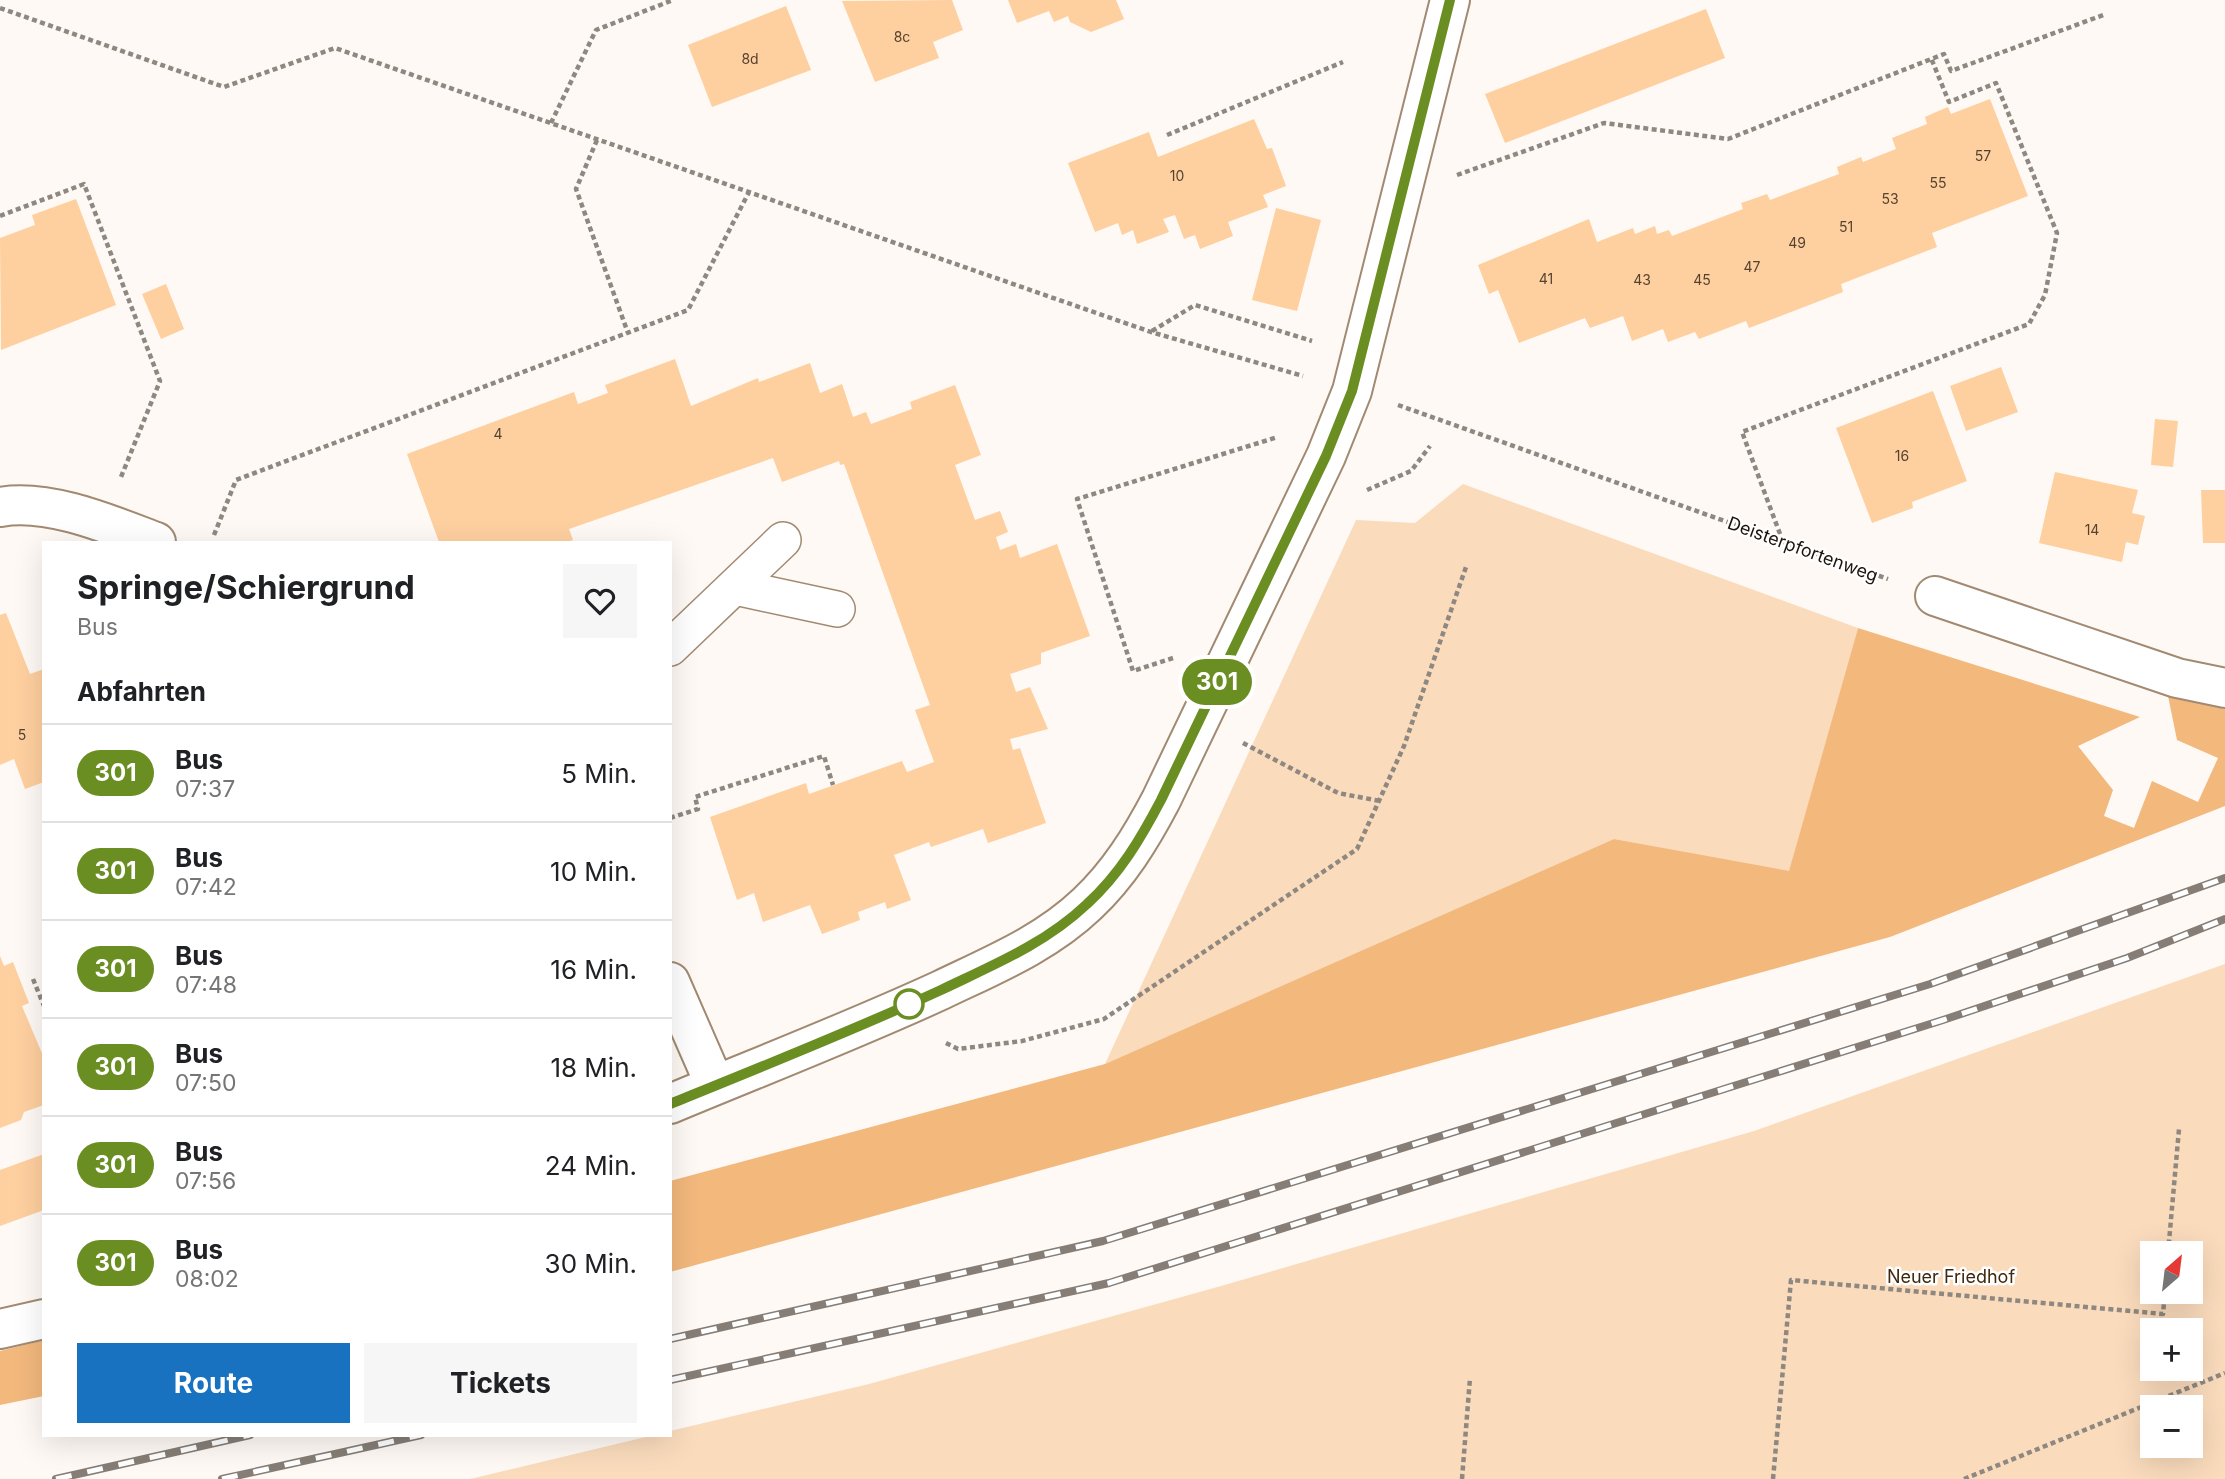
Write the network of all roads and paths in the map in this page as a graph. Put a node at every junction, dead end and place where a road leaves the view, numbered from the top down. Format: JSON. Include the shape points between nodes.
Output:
{"nodes":[{"id":1,"x":673,"y":0,"type":"edge"},
{"id":2,"x":1450,"y":0,"type":"edge"},
{"id":3,"x":0,"y":8,"type":"edge"},
{"id":4,"x":2106,"y":14,"type":"dead end"},
{"id":5,"x":1931,"y":58,"type":"junction"},
{"id":6,"x":1343,"y":62,"type":"dead end"},
{"id":7,"x":551,"y":123,"type":"junction"},
{"id":8,"x":1167,"y":135,"type":"dead end"},
{"id":9,"x":597,"y":140,"type":"junction"},
{"id":10,"x":1452,"y":176,"type":"dead end"},
{"id":11,"x":749,"y":192,"type":"junction"},
{"id":12,"x":0,"y":216,"type":"edge"},
{"id":13,"x":1151,"y":331,"type":"junction"},
{"id":14,"x":628,"y":333,"type":"junction"},
{"id":15,"x":1314,"y":342,"type":"dead end"},
{"id":16,"x":1316,"y":379,"type":"dead end"},
{"id":17,"x":1396,"y":405,"type":"dead end"},
{"id":18,"x":1280,"y":436,"type":"dead end"},
{"id":19,"x":1430,"y":446,"type":"dead end"},
{"id":20,"x":118,"y":485,"type":"dead end"},
{"id":21,"x":1362,"y":491,"type":"dead end"},
{"id":22,"x":0,"y":507,"type":"edge"},
{"id":23,"x":214,"y":535,"type":"dead end"},
{"id":24,"x":783,"y":540,"type":"dead end"},
{"id":25,"x":153,"y":541,"type":"edge"},
{"id":26,"x":1783,"y":542,"type":"junction"},
{"id":27,"x":1466,"y":567,"type":"dead end"},
{"id":28,"x":735,"y":587,"type":"junction"},
{"id":29,"x":1935,"y":596,"type":"joint"},
{"id":30,"x":837,"y":609,"type":"dead end"},
{"id":31,"x":672,"y":646,"type":"edge"},
{"id":32,"x":1185,"y":654,"type":"dead end"},
{"id":33,"x":2225,"y":688,"type":"edge"},
{"id":34,"x":1240,"y":742,"type":"dead end"},
{"id":35,"x":833,"y":785,"type":"dead end"},
{"id":36,"x":1380,"y":801,"type":"junction"},
{"id":37,"x":672,"y":817,"type":"edge"},
{"id":38,"x":33,"y":979,"type":"dead end"},
{"id":39,"x":672,"y":987,"type":"edge"},
{"id":40,"x":42,"y":1001,"type":"edge"},
{"id":41,"x":937,"y":1038,"type":"dead end"},
{"id":42,"x":715,"y":1086,"type":"junction"},
{"id":43,"x":672,"y":1103,"type":"edge"},
{"id":44,"x":2179,"y":1129,"type":"dead end"},
{"id":45,"x":2169,"y":1241,"type":"edge"},
{"id":46,"x":2164,"y":1304,"type":"edge"},
{"id":47,"x":42,"y":1319,"type":"edge"},
{"id":48,"x":0,"y":1329,"type":"edge"},
{"id":49,"x":2225,"y":1373,"type":"edge"},
{"id":50,"x":1470,"y":1378,"type":"dead end"},
{"id":51,"x":1462,"y":1479,"type":"edge"},
{"id":52,"x":1773,"y":1479,"type":"edge"},
{"id":53,"x":1964,"y":1479,"type":"edge"}],
"edges":[{"from":1,"to":7,"type":"path","via":[[596,30]]},
{"from":2,"to":42,"type":"street","via":[[1352,391],[1326,456],[1141,838],[1118,872],[1089,903],[1029,948],[893,1012]]},
{"from":3,"to":7,"type":"path","via":[[224,87],[335,48]]},
{"from":4,"to":5,"type":"path","via":[[1951,71],[1944,54]]},
{"from":5,"to":10,"type":"path","via":[[1728,139],[1604,122]]},
{"from":5,"to":26,"type":"path","via":[[1949,102],[1996,83],[2057,233],[2045,295],[2029,324],[1742,432]]},
{"from":6,"to":8,"type":"path"},
{"from":7,"to":9,"type":"path"},
{"from":9,"to":11,"type":"path"},
{"from":9,"to":14,"type":"path","via":[[576,189]]},
{"from":11,"to":13,"type":"path"},
{"from":11,"to":14,"type":"path","via":[[688,310]]},
{"from":12,"to":20,"type":"path","via":[[83,184],[160,381]]},
{"from":13,"to":15,"type":"path","via":[[1195,305]]},
{"from":13,"to":16,"type":"path"},
{"from":14,"to":23,"type":"path","via":[[236,480]]},
{"from":17,"to":26,"type":"path","name":"Deisterpfortenweg"},
{"from":18,"to":32,"type":"path","via":[[1077,499],[1133,671]]},
{"from":19,"to":21,"type":"path","via":[[1411,471]]},
{"from":22,"to":25,"type":"street","via":[[20,503],[101,521]]},
{"from":24,"to":28,"type":"lane"},
{"from":26,"to":29,"type":"path","name":"Deisterpfortenweg"},
{"from":27,"to":36,"type":"path","via":[[1404,746]]},
{"from":28,"to":30,"type":"lane"},
{"from":28,"to":31,"type":"lane"},
{"from":29,"to":33,"type":"street","via":[[2177,678]]},
{"from":34,"to":36,"type":"path","via":[[1338,793]]},
{"from":35,"to":37,"type":"path","via":[[824,757],[695,797],[698,809]]},
{"from":36,"to":41,"type":"path","via":[[1357,849],[1104,1019],[1022,1041],[958,1049]]},
{"from":38,"to":40,"type":"path"},
{"from":39,"to":42,"type":"street"},
{"from":42,"to":43,"type":"street"},
{"from":44,"to":45,"type":"path"},
{"from":46,"to":52,"type":"path","via":[[2163,1314],[1791,1280]]},
{"from":47,"to":48,"type":"street"},
{"from":49,"to":53,"type":"path"},
{"from":50,"to":51,"type":"path"}]}
